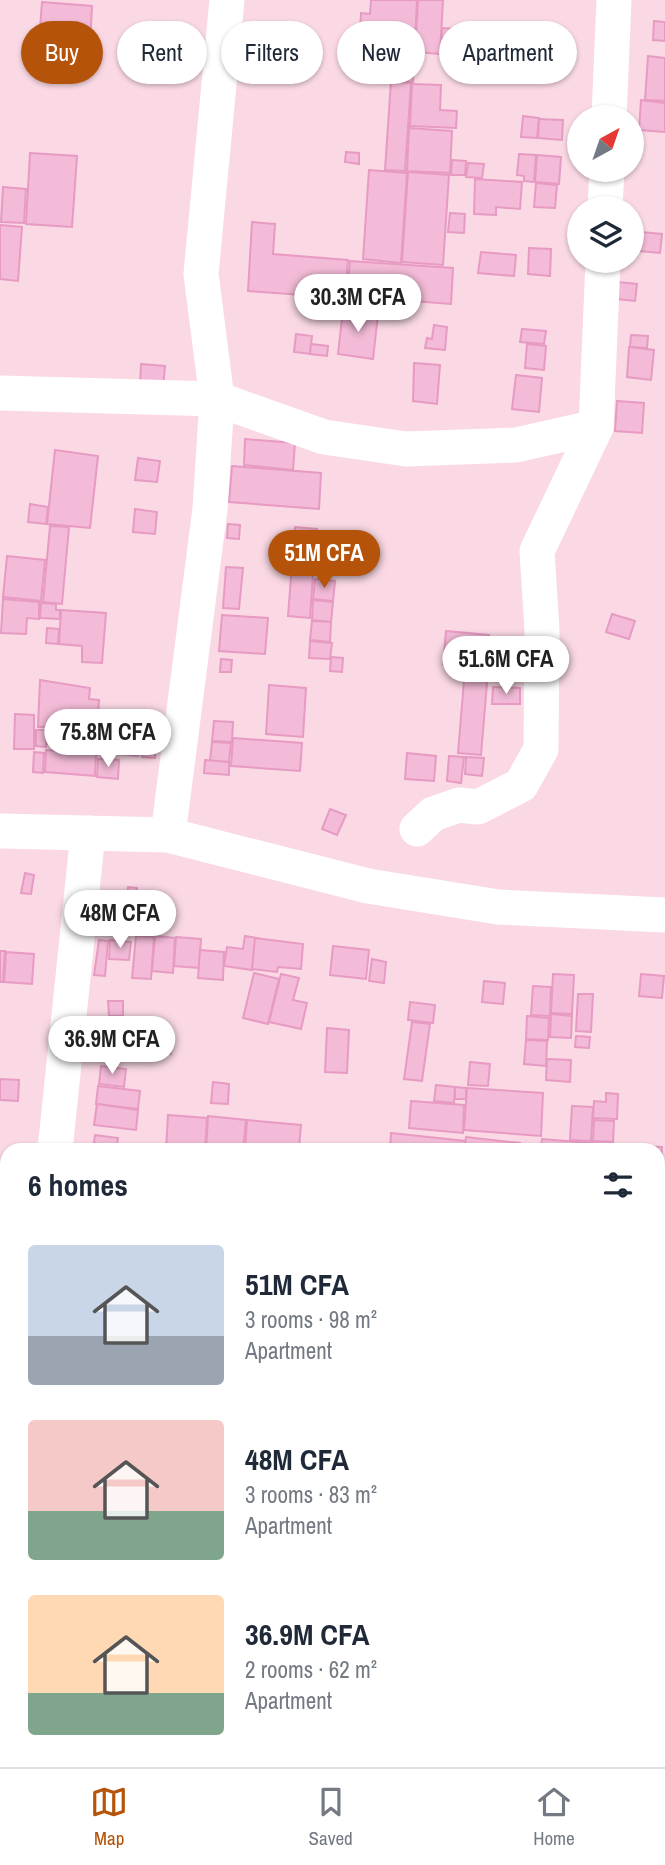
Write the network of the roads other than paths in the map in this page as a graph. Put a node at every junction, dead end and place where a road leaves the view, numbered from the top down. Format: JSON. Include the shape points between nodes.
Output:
{"nodes":[{"id":1,"x":227,"y":0,"type":"edge"},
{"id":2,"x":614,"y":0,"type":"edge"},
{"id":3,"x":610,"y":105,"type":"edge"},
{"id":4,"x":602,"y":273,"type":"edge"},
{"id":5,"x":0,"y":393,"type":"edge"},
{"id":6,"x":217,"y":399,"type":"junction"},
{"id":7,"x":596,"y":427,"type":"junction"},
{"id":8,"x":417,"y":830,"type":"dead end"},
{"id":9,"x":0,"y":831,"type":"edge"},
{"id":10,"x":88,"y":834,"type":"junction"},
{"id":11,"x":168,"y":835,"type":"junction"},
{"id":12,"x":665,"y":915,"type":"edge"},
{"id":13,"x":56,"y":1143,"type":"edge"}],
"edges":[{"from":1,"to":6,"type":"street","via":[[201,274]]},
{"from":2,"to":3,"type":"street"},
{"from":4,"to":7,"type":"street"},
{"from":5,"to":6,"type":"street"},
{"from":6,"to":7,"type":"street","via":[[324,437],[406,449],[516,446]]},
{"from":6,"to":11,"type":"street","via":[[210,509]]},
{"from":7,"to":8,"type":"street","via":[[537,551],[541,749],[520,785],[478,807],[459,804],[433,814]]},
{"from":9,"to":10,"type":"street"},
{"from":10,"to":11,"type":"street"},
{"from":10,"to":13,"type":"street"},
{"from":11,"to":12,"type":"street","via":[[368,886],[498,907]]}]}
